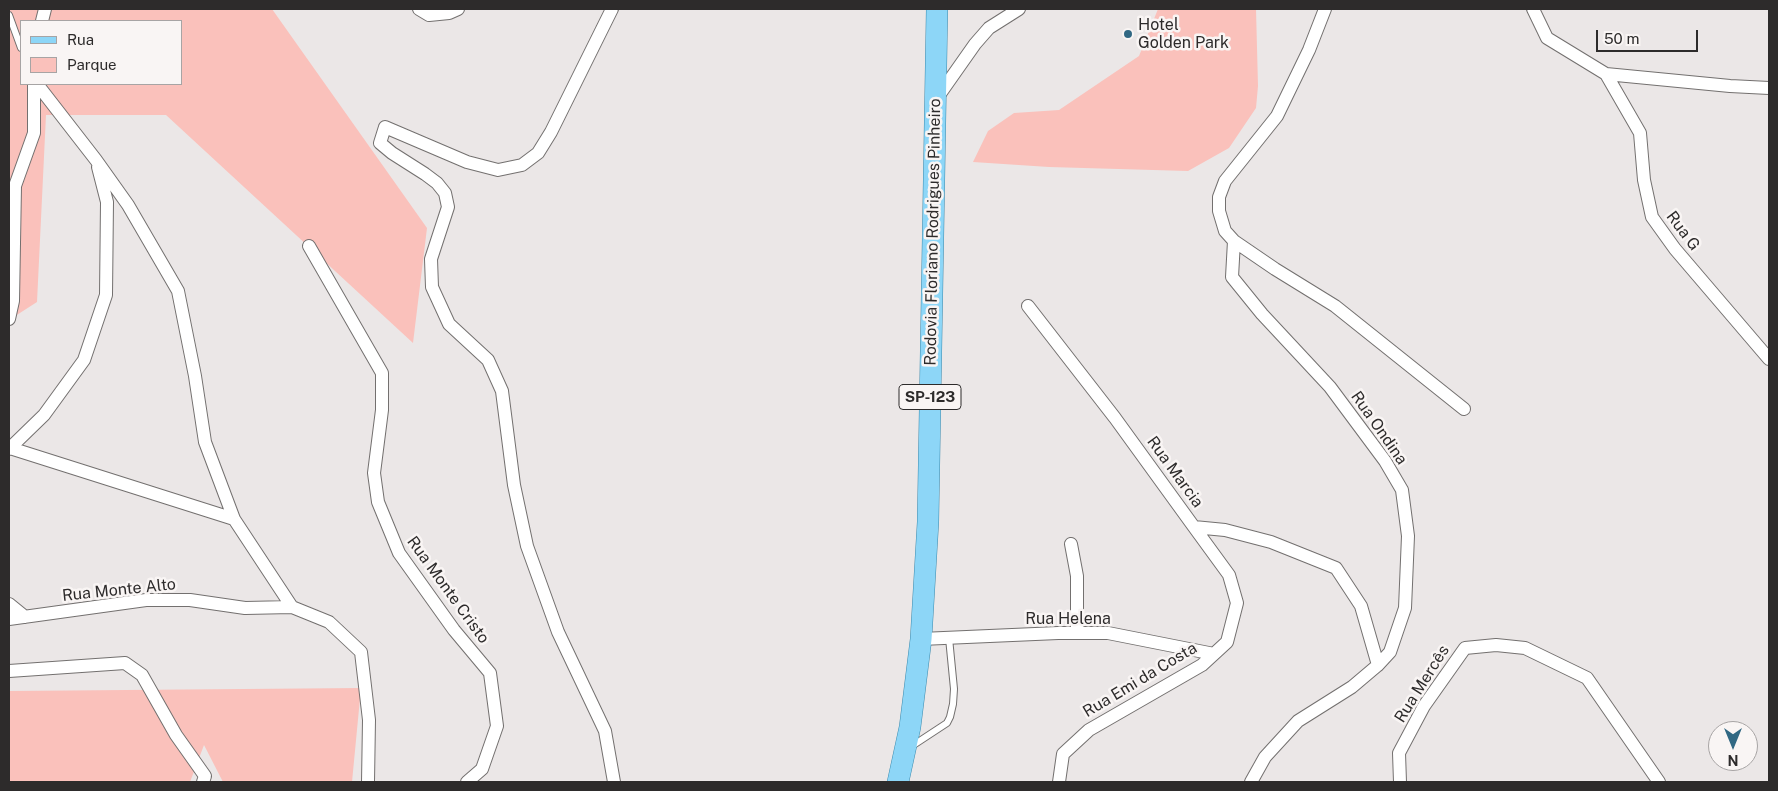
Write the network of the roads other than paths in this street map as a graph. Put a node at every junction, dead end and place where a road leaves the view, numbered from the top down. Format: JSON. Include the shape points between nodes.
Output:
{"nodes":[{"id":1,"x":418,"y":9,"type":"edge"},
{"id":2,"x":458,"y":9,"type":"edge"},
{"id":3,"x":612,"y":9,"type":"edge"},
{"id":4,"x":937,"y":9,"type":"edge"},
{"id":5,"x":1019,"y":9,"type":"edge"},
{"id":6,"x":1325,"y":9,"type":"edge"},
{"id":7,"x":1533,"y":9,"type":"edge"},
{"id":8,"x":9,"y":15,"type":"edge"},
{"id":9,"x":20,"y":45,"type":"edge"},
{"id":10,"x":1606,"y":74,"type":"junction"},
{"id":11,"x":35,"y":85,"type":"edge"},
{"id":12,"x":36,"y":85,"type":"edge"},
{"id":13,"x":1769,"y":88,"type":"edge"},
{"id":14,"x":935,"y":101,"type":"junction"},
{"id":15,"x":96,"y":160,"type":"junction"},
{"id":16,"x":1234,"y":241,"type":"junction"},
{"id":17,"x":309,"y":246,"type":"dead end"},
{"id":18,"x":1028,"y":306,"type":"dead end"},
{"id":19,"x":9,"y":319,"type":"edge"},
{"id":20,"x":1769,"y":359,"type":"edge"},
{"id":21,"x":1464,"y":409,"type":"dead end"},
{"id":22,"x":9,"y":448,"type":"edge"},
{"id":23,"x":234,"y":519,"type":"junction"},
{"id":24,"x":1194,"y":527,"type":"junction"},
{"id":25,"x":1071,"y":544,"type":"dead end"},
{"id":26,"x":9,"y":604,"type":"edge"},
{"id":27,"x":292,"y":607,"type":"junction"},
{"id":28,"x":24,"y":617,"type":"junction"},
{"id":29,"x":9,"y":619,"type":"edge"},
{"id":30,"x":1077,"y":633,"type":"junction"},
{"id":31,"x":949,"y":638,"type":"junction"},
{"id":32,"x":921,"y":639,"type":"junction"},
{"id":33,"x":1214,"y":654,"type":"junction"},
{"id":34,"x":1378,"y":665,"type":"junction"},
{"id":35,"x":9,"y":671,"type":"edge"},
{"id":36,"x":905,"y":750,"type":"junction"},
{"id":37,"x":206,"y":780,"type":"edge"},
{"id":38,"x":368,"y":782,"type":"edge"},
{"id":39,"x":467,"y":782,"type":"edge"},
{"id":40,"x":614,"y":782,"type":"edge"},
{"id":41,"x":898,"y":782,"type":"edge"},
{"id":42,"x":1059,"y":782,"type":"edge"},
{"id":43,"x":1251,"y":782,"type":"edge"},
{"id":44,"x":1400,"y":782,"type":"edge"},
{"id":45,"x":1659,"y":782,"type":"edge"}],
"edges":[{"from":1,"to":2,"type":"street","via":[[429,15]]},
{"from":3,"to":40,"type":"street","via":[[551,132],[538,153],[522,165],[498,170],[467,162],[385,127],[380,143],[425,174],[445,193],[448,207],[431,259],[432,287],[449,324],[488,360],[502,392],[514,485],[527,546],[558,632],[605,731]]},
{"from":4,"to":14,"type":"main road","name":"Rodovia Floriano Rodrigues Pinheiro","number":"SP-123"},
{"from":5,"to":14,"type":"street","via":[[989,28]]},
{"from":6,"to":16,"type":"street","via":[[1277,116],[1225,181],[1219,196],[1219,211],[1225,230]]},
{"from":7,"to":10,"type":"street","via":[[1546,38]]},
{"from":8,"to":9,"type":"lane"},
{"from":10,"to":13,"type":"street"},
{"from":10,"to":20,"type":"street","name":"Rua G","via":[[1640,133],[1644,180],[1652,217],[1675,249]]},
{"from":11,"to":19,"type":"street","via":[[34,133],[15,186],[13,301]]},
{"from":12,"to":15,"type":"street"},
{"from":14,"to":32,"type":"main road","name":"Rodovia Floriano Rodrigues Pinheiro","number":"SP-123","via":[[928,522]]},
{"from":15,"to":22,"type":"street","via":[[107,202],[106,295],[84,360],[44,415]]},
{"from":15,"to":23,"type":"street","via":[[128,205],[178,291],[205,442]]},
{"from":16,"to":21,"type":"street","via":[[1335,306]]},
{"from":16,"to":34,"type":"street","name":"Rua Ondina","via":[[1232,276],[1262,314],[1330,387],[1385,461],[1402,490],[1408,536],[1405,608],[1390,652]]},
{"from":17,"to":39,"type":"street","name":"Rua Monte Cristo","via":[[382,373],[382,410],[374,473],[378,502],[398,553],[490,673],[497,726],[482,769]]},
{"from":18,"to":24,"type":"street","name":"Rua Marcia"},
{"from":22,"to":23,"type":"street"},
{"from":23,"to":27,"type":"street"},
{"from":24,"to":33,"type":"street","name":"Rua Emi da Costa","via":[[1229,574],[1237,603],[1227,642]]},
{"from":24,"to":34,"type":"street","name":"Rua Marcia","via":[[1225,530],[1271,542],[1336,568],[1361,606]]},
{"from":25,"to":30,"type":"street","via":[[1077,576]]},
{"from":26,"to":28,"type":"street"},
{"from":27,"to":28,"type":"street","name":"Rua Monte Alto","via":[[245,608],[190,600],[146,600]]},
{"from":27,"to":38,"type":"street","via":[[329,622],[361,652],[368,720]]},
{"from":28,"to":29,"type":"street","name":"Rua Monte Alto"},
{"from":30,"to":31,"type":"street","name":"Rua Helena"},
{"from":30,"to":33,"type":"street","name":"Rua Helena","via":[[1108,633]]},
{"from":31,"to":32,"type":"street","name":"Rua Helena"},
{"from":31,"to":36,"type":"lane","via":[[954,689],[950,717],[947,723]]},
{"from":32,"to":36,"type":"main road","name":"Rodovia Floriano Rodrigues Pinheiro","number":"SP-123"},
{"from":33,"to":42,"type":"street","name":"Rua Emi da Costa","via":[[1202,665],[1089,730],[1063,754]]},
{"from":34,"to":43,"type":"street","name":"Rua Ondina","via":[[1352,687],[1298,721],[1264,757]]},
{"from":35,"to":37,"type":"street","via":[[125,663],[142,675]]},
{"from":36,"to":41,"type":"main road","name":"Rodovia Floriano Rodrigues Pinheiro","number":"SP-123"},
{"from":44,"to":45,"type":"street","name":"Rua Mercês","via":[[1399,753],[1424,706],[1464,648],[1496,645],[1525,648],[1587,678]]}]}
